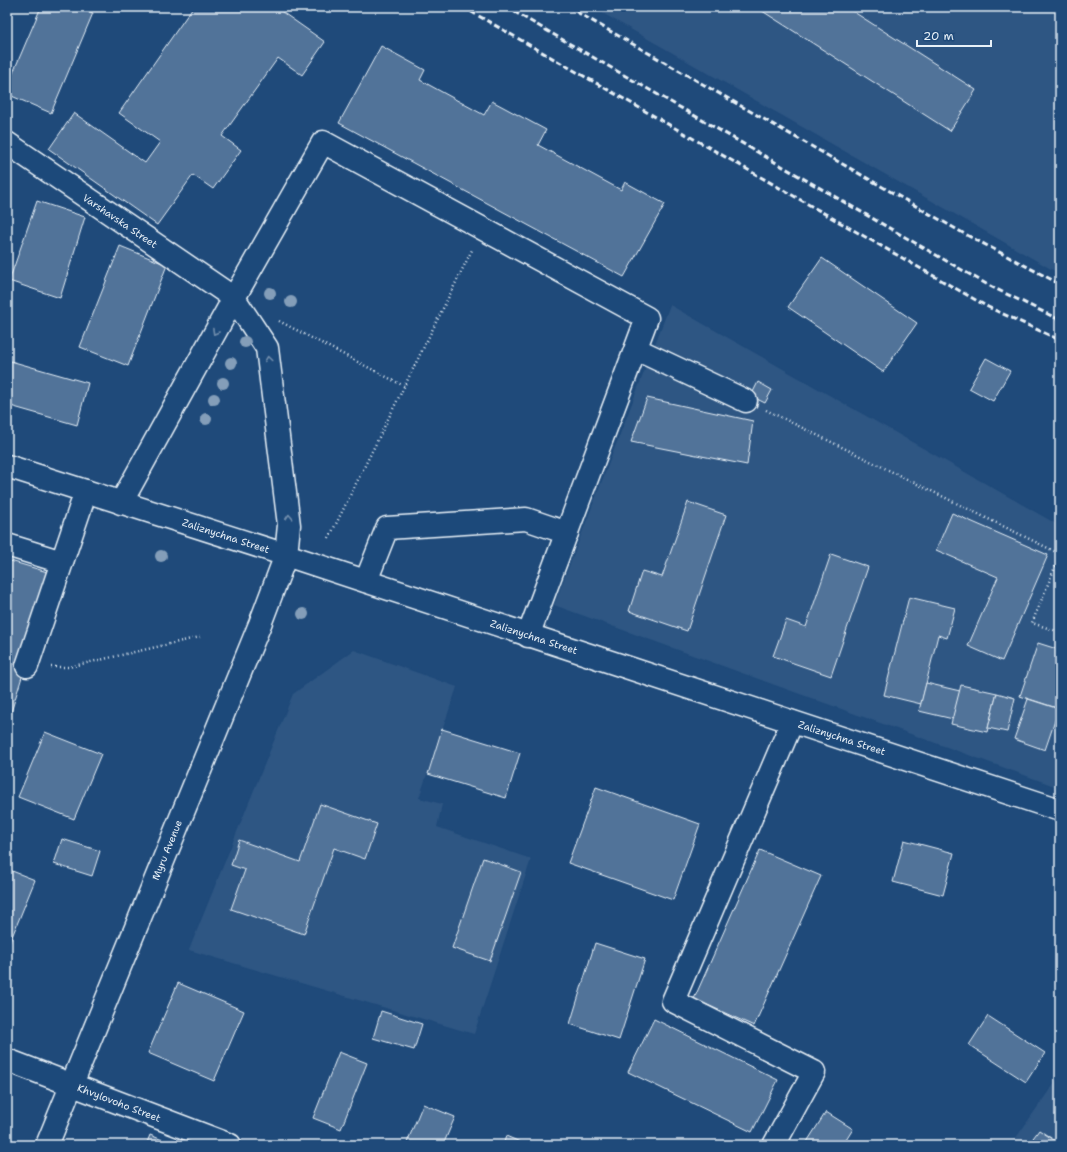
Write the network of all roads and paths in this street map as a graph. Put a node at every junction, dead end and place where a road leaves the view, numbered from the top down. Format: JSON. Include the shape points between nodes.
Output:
{"nodes":[{"id":1,"x":7,"y":143,"type":"edge"},
{"id":2,"x":482,"y":229,"type":"junction"},
{"id":3,"x":234,"y":298,"type":"junction"},
{"id":4,"x":277,"y":320,"type":"dead end"},
{"id":5,"x":636,"y":349,"type":"junction"},
{"id":6,"x":404,"y":386,"type":"junction"},
{"id":7,"x":746,"y":401,"type":"joint"},
{"id":8,"x":7,"y":466,"type":"edge"},
{"id":9,"x":86,"y":491,"type":"junction"},
{"id":10,"x":121,"y":503,"type":"junction"},
{"id":11,"x":567,"y":533,"type":"junction"},
{"id":12,"x":328,"y":538,"type":"dead end"},
{"id":13,"x":7,"y":545,"type":"edge"},
{"id":14,"x":1060,"y":554,"type":"edge"},
{"id":15,"x":286,"y":555,"type":"junction"},
{"id":16,"x":62,"y":562,"type":"junction"},
{"id":17,"x":366,"y":582,"type":"junction"},
{"id":18,"x":1060,"y":632,"type":"edge"},
{"id":19,"x":528,"y":636,"type":"junction"},
{"id":20,"x":200,"y":637,"type":"dead end"},
{"id":21,"x":27,"y":666,"type":"joint"},
{"id":22,"x":792,"y":722,"type":"junction"},
{"id":23,"x":1060,"y":810,"type":"edge"},
{"id":24,"x":7,"y":1060,"type":"edge"},
{"id":25,"x":71,"y":1084,"type":"junction"},
{"id":26,"x":1060,"y":1107,"type":"edge"},
{"id":27,"x":1060,"y":1118,"type":"edge"},
{"id":28,"x":47,"y":1145,"type":"edge"},
{"id":29,"x":230,"y":1145,"type":"edge"},
{"id":30,"x":774,"y":1145,"type":"edge"}],
"edges":[{"from":1,"to":3,"type":"street","name":"Varshavska Street"},
{"from":2,"to":3,"type":"street","via":[[323,142]]},
{"from":2,"to":5,"type":"street","via":[[647,318]]},
{"from":2,"to":6,"type":"path"},
{"from":3,"to":10,"type":"street","one_way":true},
{"from":15,"to":3,"type":"street","name":"Myru Avenue","one_way":true,"via":[[289,516],[267,348]]},
{"from":4,"to":6,"type":"path"},
{"from":5,"to":7,"type":"street"},
{"from":5,"to":11,"type":"street"},
{"from":6,"to":12,"type":"path"},
{"from":7,"to":14,"type":"path"},
{"from":8,"to":9,"type":"street","name":"Zaliznychna Street"},
{"from":9,"to":10,"type":"street","name":"Zaliznychna Street"},
{"from":9,"to":16,"type":"street"},
{"from":10,"to":15,"type":"street","name":"Zaliznychna Street"},
{"from":11,"to":17,"type":"street","via":[[526,519],[387,528]]},
{"from":11,"to":19,"type":"street"},
{"from":13,"to":16,"type":"street"},
{"from":14,"to":18,"type":"path","via":[[1032,623]]},
{"from":15,"to":17,"type":"street","name":"Zaliznychna Street"},
{"from":15,"to":25,"type":"street","name":"Myru Avenue"},
{"from":16,"to":21,"type":"street"},
{"from":17,"to":19,"type":"street","name":"Zaliznychna Street"},
{"from":19,"to":22,"type":"street","name":"Zaliznychna Street"},
{"from":20,"to":21,"type":"path","via":[[69,668]]},
{"from":22,"to":23,"type":"street","name":"Zaliznychna Street"},
{"from":22,"to":30,"type":"street","via":[[674,1001],[814,1072]]},
{"from":24,"to":25,"type":"street","name":"Khvylovoho Street"},
{"from":25,"to":28,"type":"street","name":"Myru Avenue"},
{"from":25,"to":29,"type":"street","name":"Khvylovoho Street"},
{"from":26,"to":27,"type":"path","via":[[1056,1114]]}]}
